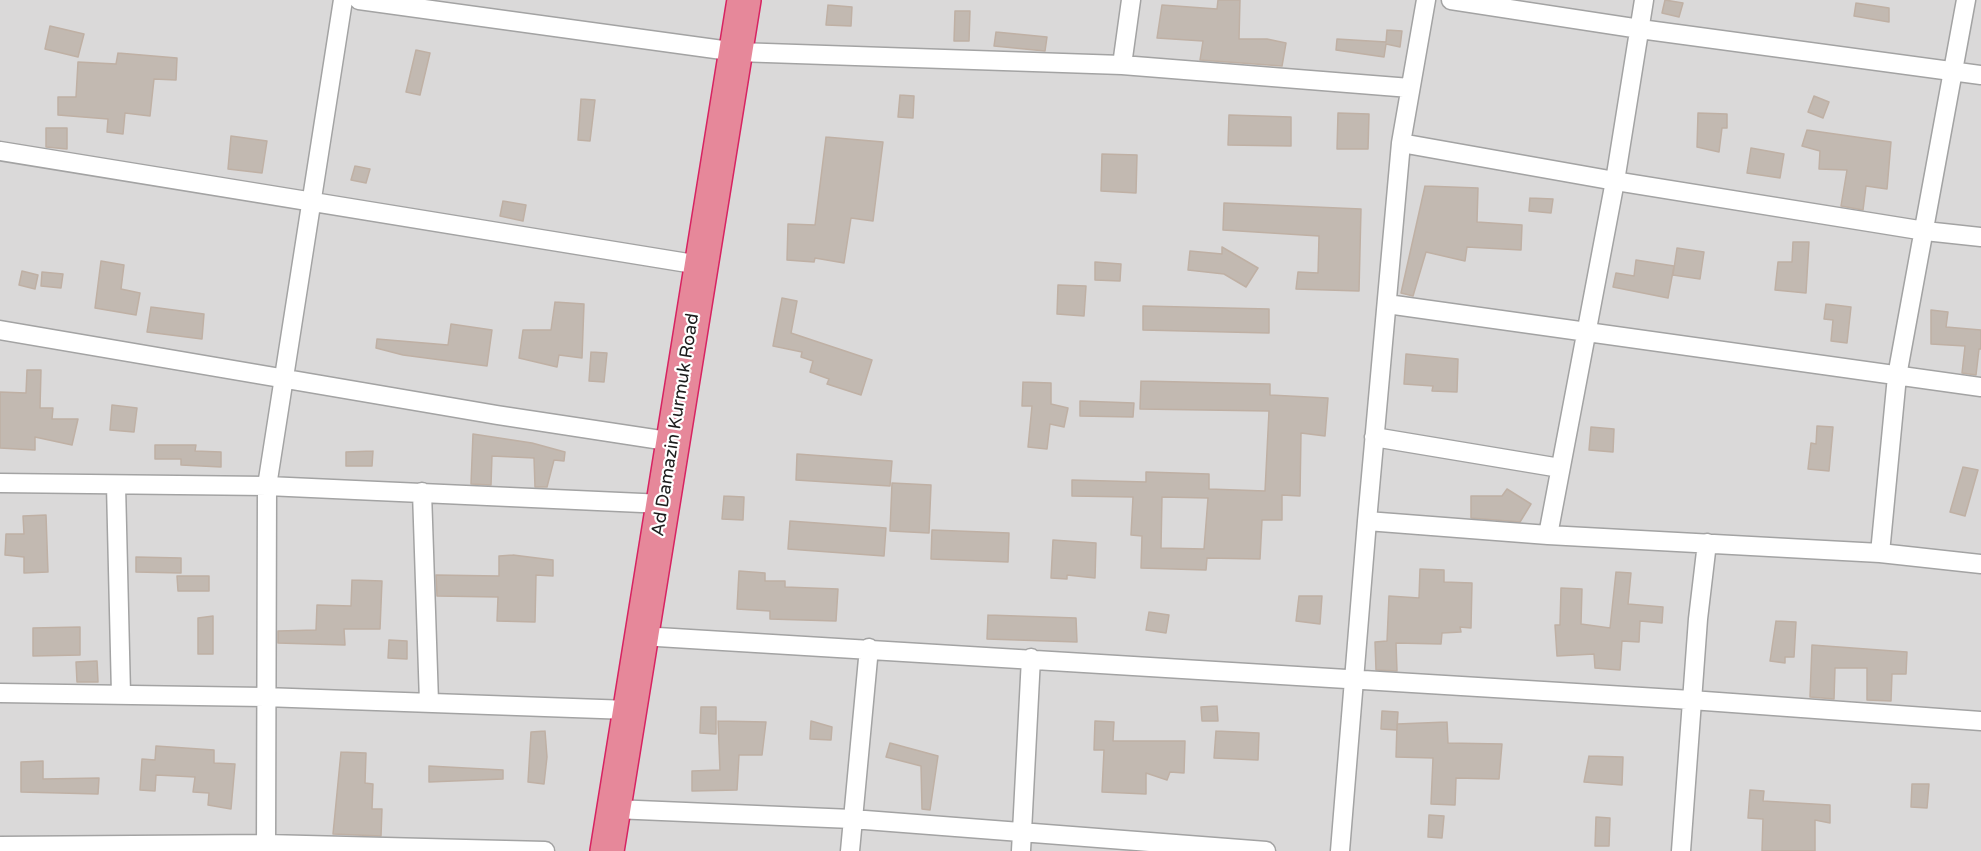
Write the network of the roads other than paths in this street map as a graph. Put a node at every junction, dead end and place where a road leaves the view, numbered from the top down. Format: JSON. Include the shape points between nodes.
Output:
{"nodes":[{"id":1,"x":344,"y":0,"type":"edge"},
{"id":2,"x":359,"y":0,"type":"edge"},
{"id":3,"x":744,"y":0,"type":"edge"},
{"id":4,"x":1131,"y":0,"type":"edge"},
{"id":5,"x":1425,"y":0,"type":"edge"},
{"id":6,"x":1451,"y":0,"type":"edge"},
{"id":7,"x":1644,"y":0,"type":"edge"},
{"id":8,"x":1966,"y":0,"type":"edge"},
{"id":9,"x":1640,"y":29,"type":"junction"},
{"id":10,"x":737,"y":52,"type":"junction"},
{"id":11,"x":1122,"y":65,"type":"junction"},
{"id":12,"x":1952,"y":71,"type":"junction"},
{"id":13,"x":1981,"y":75,"type":"edge"},
{"id":14,"x":1410,"y":88,"type":"junction"},
{"id":15,"x":1401,"y":143,"type":"junction"},
{"id":16,"x":0,"y":151,"type":"edge"},
{"id":17,"x":1615,"y":181,"type":"junction"},
{"id":18,"x":311,"y":200,"type":"junction"},
{"id":19,"x":1925,"y":231,"type":"junction"},
{"id":20,"x":1981,"y":237,"type":"edge"},
{"id":21,"x":700,"y":265,"type":"junction"},
{"id":22,"x":1387,"y":304,"type":"junction"},
{"id":23,"x":0,"y":330,"type":"edge"},
{"id":24,"x":1585,"y":332,"type":"junction"},
{"id":25,"x":1898,"y":376,"type":"junction"},
{"id":26,"x":284,"y":378,"type":"junction"},
{"id":27,"x":1981,"y":387,"type":"edge"},
{"id":28,"x":1374,"y":437,"type":"junction"},
{"id":29,"x":674,"y":442,"type":"junction"},
{"id":30,"x":1560,"y":468,"type":"junction"},
{"id":31,"x":0,"y":483,"type":"edge"},
{"id":32,"x":116,"y":484,"type":"junction"},
{"id":33,"x":267,"y":486,"type":"junction"},
{"id":34,"x":422,"y":492,"type":"junction"},
{"id":35,"x":664,"y":504,"type":"junction"},
{"id":36,"x":1367,"y":521,"type":"junction"},
{"id":37,"x":1548,"y":535,"type":"junction"},
{"id":38,"x":1707,"y":543,"type":"junction"},
{"id":39,"x":1880,"y":553,"type":"junction"},
{"id":40,"x":1981,"y":564,"type":"edge"},
{"id":41,"x":641,"y":636,"type":"junction"},
{"id":42,"x":869,"y":648,"type":"junction"},
{"id":43,"x":1031,"y":658,"type":"junction"},
{"id":44,"x":1354,"y":678,"type":"junction"},
{"id":45,"x":0,"y":693,"type":"edge"},
{"id":46,"x":121,"y":694,"type":"junction"},
{"id":47,"x":264,"y":697,"type":"junction"},
{"id":48,"x":1691,"y":700,"type":"junction"},
{"id":49,"x":429,"y":702,"type":"junction"},
{"id":50,"x":629,"y":710,"type":"junction"},
{"id":51,"x":1981,"y":721,"type":"edge"},
{"id":52,"x":614,"y":809,"type":"junction"},
{"id":53,"x":852,"y":819,"type":"junction"},
{"id":54,"x":1022,"y":842,"type":"edge"},
{"id":55,"x":0,"y":846,"type":"edge"},
{"id":56,"x":266,"y":848,"type":"edge"},
{"id":57,"x":544,"y":851,"type":"edge"},
{"id":58,"x":607,"y":851,"type":"edge"},
{"id":59,"x":850,"y":851,"type":"edge"},
{"id":60,"x":1266,"y":851,"type":"edge"},
{"id":61,"x":1340,"y":851,"type":"edge"},
{"id":62,"x":1681,"y":851,"type":"edge"}],
"edges":[{"from":1,"to":18,"type":"street"},
{"from":2,"to":10,"type":"street"},
{"from":3,"to":10,"type":"highway","name":"Ad Damazin Kurmuk Road"},
{"from":4,"to":11,"type":"street"},
{"from":5,"to":14,"type":"street"},
{"from":6,"to":9,"type":"street"},
{"from":7,"to":9,"type":"street"},
{"from":8,"to":12,"type":"street"},
{"from":9,"to":12,"type":"street"},
{"from":9,"to":17,"type":"street"},
{"from":10,"to":11,"type":"street"},
{"from":10,"to":21,"type":"highway","name":"Ad Damazin Kurmuk Road"},
{"from":11,"to":14,"type":"street"},
{"from":12,"to":13,"type":"street"},
{"from":12,"to":19,"type":"street"},
{"from":14,"to":15,"type":"street"},
{"from":15,"to":17,"type":"street"},
{"from":15,"to":22,"type":"street"},
{"from":16,"to":18,"type":"street"},
{"from":17,"to":19,"type":"street"},
{"from":17,"to":24,"type":"street"},
{"from":18,"to":21,"type":"street"},
{"from":18,"to":26,"type":"street"},
{"from":19,"to":20,"type":"street"},
{"from":19,"to":25,"type":"street"},
{"from":21,"to":29,"type":"highway","name":"Ad Damazin Kurmuk Road"},
{"from":22,"to":24,"type":"street"},
{"from":22,"to":28,"type":"street"},
{"from":23,"to":26,"type":"street"},
{"from":24,"to":25,"type":"street"},
{"from":24,"to":30,"type":"street"},
{"from":25,"to":27,"type":"street"},
{"from":25,"to":39,"type":"street"},
{"from":26,"to":29,"type":"street"},
{"from":26,"to":33,"type":"street"},
{"from":28,"to":30,"type":"street"},
{"from":28,"to":36,"type":"street"},
{"from":29,"to":35,"type":"highway","name":"Ad Damazin Kurmuk Road"},
{"from":30,"to":37,"type":"street"},
{"from":31,"to":32,"type":"street"},
{"from":32,"to":33,"type":"street"},
{"from":32,"to":46,"type":"street"},
{"from":33,"to":34,"type":"street"},
{"from":33,"to":47,"type":"street"},
{"from":34,"to":35,"type":"street"},
{"from":34,"to":49,"type":"street"},
{"from":35,"to":41,"type":"highway","name":"Ad Damazin Kurmuk Road"},
{"from":36,"to":37,"type":"street"},
{"from":36,"to":44,"type":"street"},
{"from":37,"to":38,"type":"street"},
{"from":38,"to":39,"type":"street"},
{"from":38,"to":48,"type":"street"},
{"from":39,"to":40,"type":"street"},
{"from":41,"to":42,"type":"street"},
{"from":41,"to":50,"type":"highway","name":"Ad Damazin Kurmuk Road"},
{"from":42,"to":43,"type":"street"},
{"from":42,"to":53,"type":"street"},
{"from":43,"to":44,"type":"street"},
{"from":43,"to":54,"type":"street"},
{"from":44,"to":48,"type":"street"},
{"from":44,"to":61,"type":"street"},
{"from":45,"to":46,"type":"street"},
{"from":46,"to":47,"type":"street"},
{"from":47,"to":49,"type":"street"},
{"from":47,"to":56,"type":"street"},
{"from":48,"to":51,"type":"street"},
{"from":48,"to":62,"type":"street"},
{"from":49,"to":50,"type":"street"},
{"from":50,"to":52,"type":"highway","name":"Ad Damazin Kurmuk Road"},
{"from":52,"to":53,"type":"street"},
{"from":52,"to":58,"type":"highway","name":"Ad Damazin Kurmuk Road"},
{"from":53,"to":54,"type":"street"},
{"from":53,"to":59,"type":"street"},
{"from":54,"to":60,"type":"street"},
{"from":55,"to":56,"type":"street"},
{"from":56,"to":57,"type":"street"}]}
